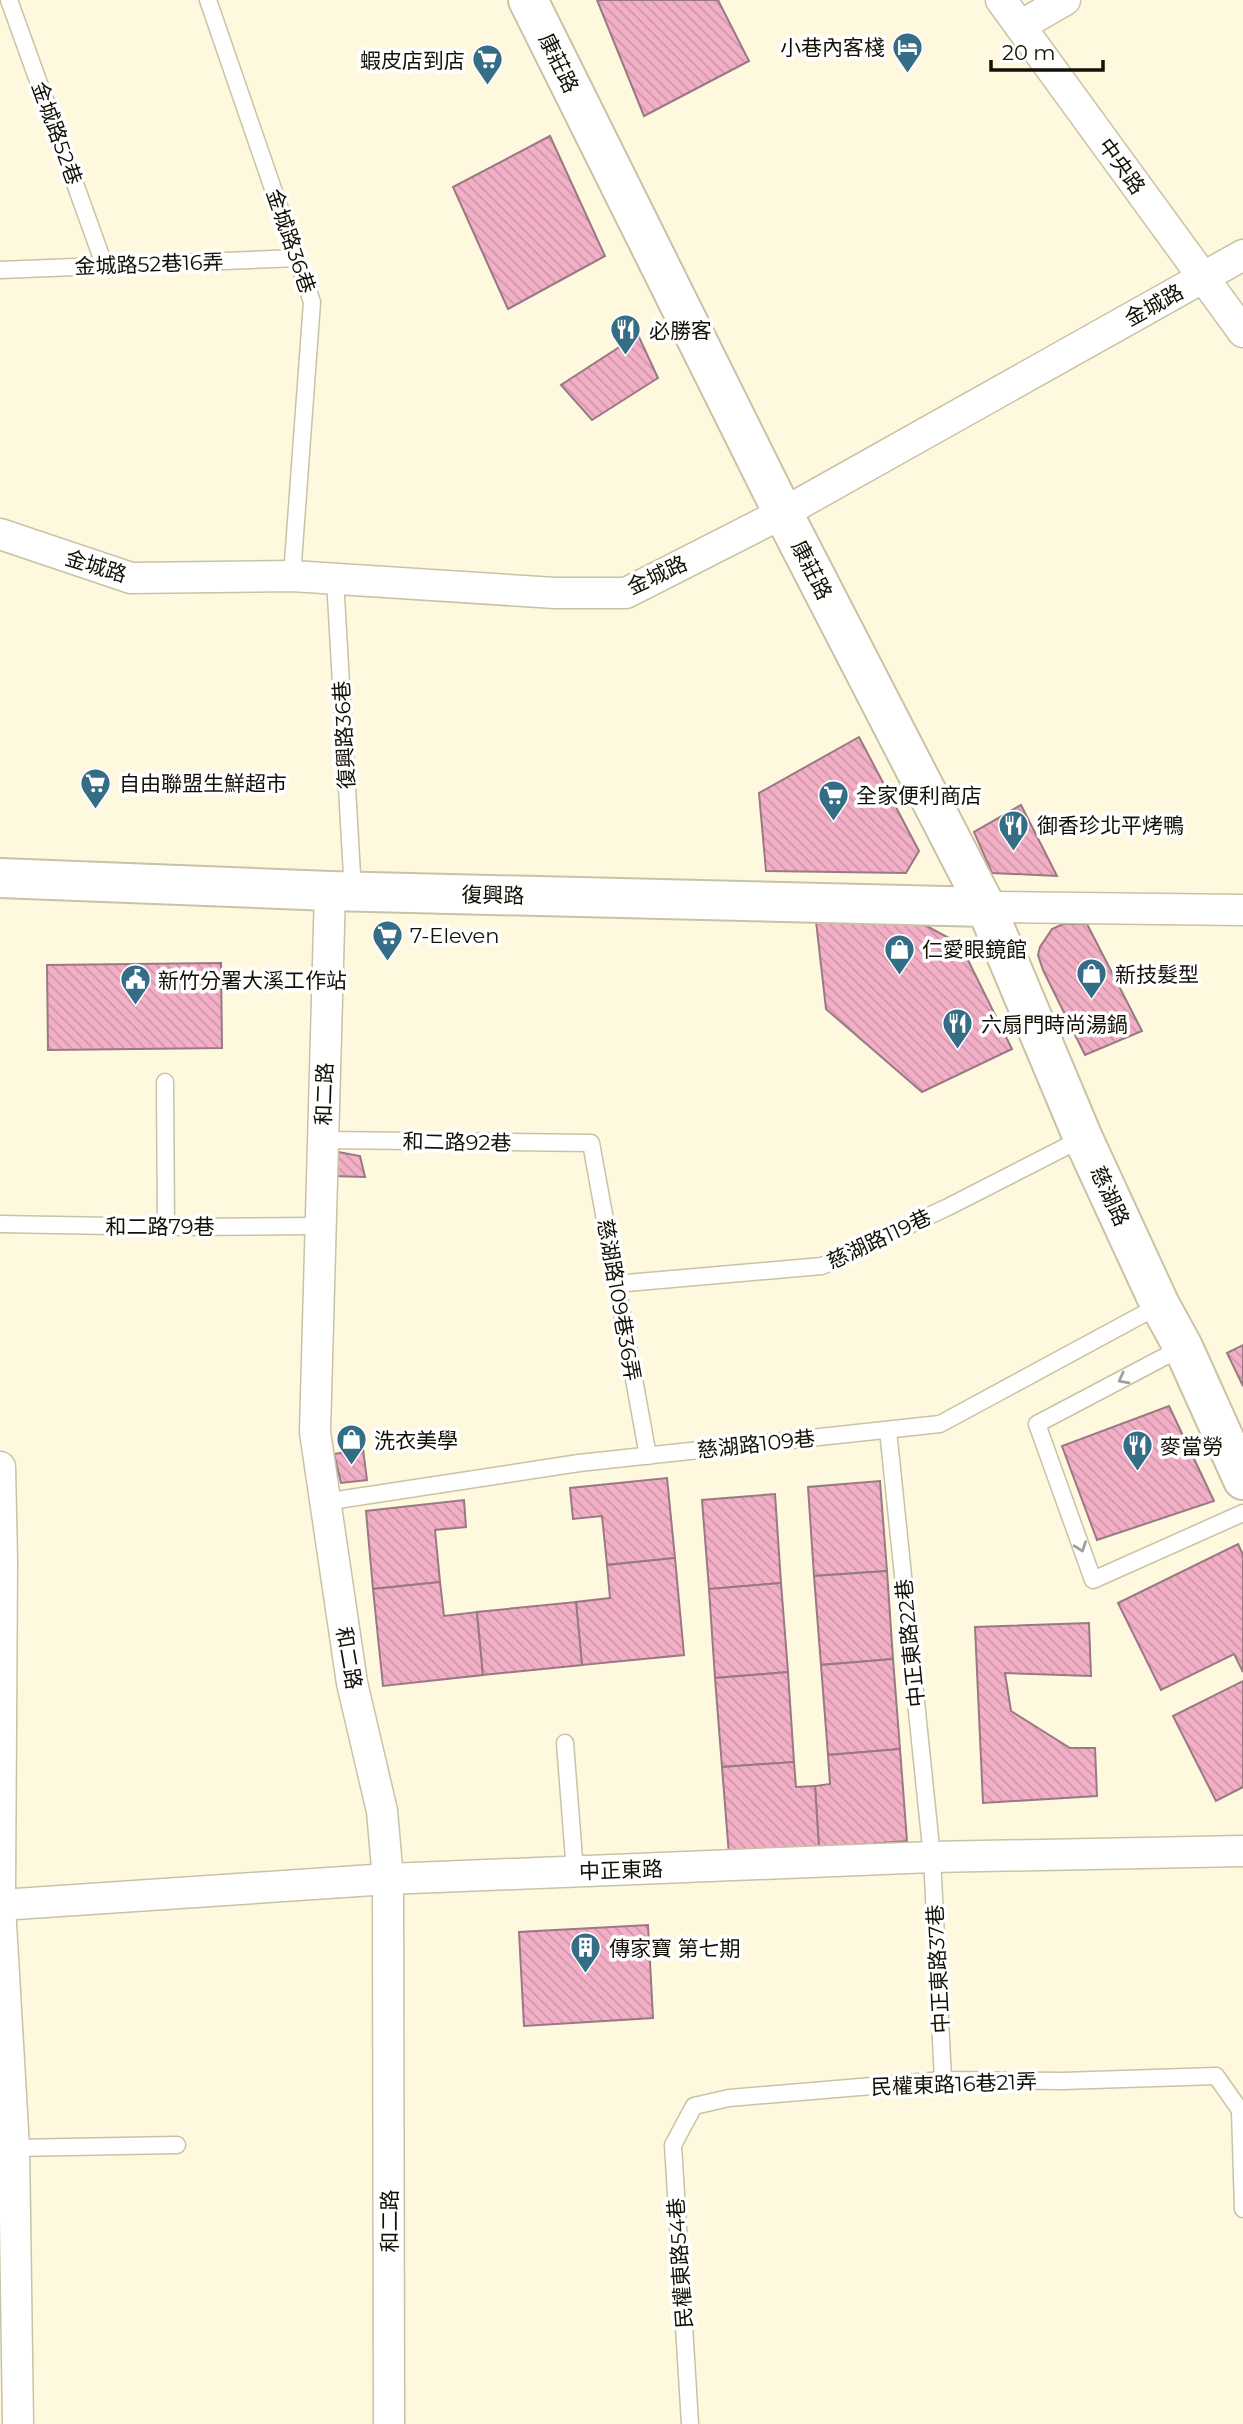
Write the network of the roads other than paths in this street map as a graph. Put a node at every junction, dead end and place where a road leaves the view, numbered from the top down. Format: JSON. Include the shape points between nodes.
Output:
{"nodes":[{"id":1,"x":9,"y":0,"type":"edge"},
{"id":2,"x":208,"y":0,"type":"edge"},
{"id":3,"x":528,"y":0,"type":"edge"},
{"id":4,"x":1002,"y":0,"type":"edge"},
{"id":5,"x":1065,"y":0,"type":"edge"},
{"id":6,"x":1020,"y":26,"type":"junction"},
{"id":7,"x":1243,"y":255,"type":"edge"},
{"id":8,"x":297,"y":258,"type":"junction"},
{"id":9,"x":106,"y":267,"type":"junction"},
{"id":10,"x":0,"y":270,"type":"edge"},
{"id":11,"x":1203,"y":278,"type":"junction"},
{"id":12,"x":1243,"y":332,"type":"edge"},
{"id":13,"x":783,"y":513,"type":"junction"},
{"id":14,"x":0,"y":534,"type":"edge"},
{"id":15,"x":292,"y":576,"type":"junction"},
{"id":16,"x":335,"y":579,"type":"junction"},
{"id":17,"x":0,"y":878,"type":"edge"},
{"id":18,"x":342,"y":892,"type":"junction"},
{"id":19,"x":986,"y":907,"type":"junction"},
{"id":20,"x":1243,"y":910,"type":"edge"},
{"id":21,"x":165,"y":1082,"type":"dead end"},
{"id":22,"x":1083,"y":1138,"type":"junction"},
{"id":23,"x":322,"y":1140,"type":"junction"},
{"id":24,"x":591,"y":1143,"type":"joint"},
{"id":25,"x":0,"y":1224,"type":"edge"},
{"id":26,"x":319,"y":1226,"type":"junction"},
{"id":27,"x":166,"y":1227,"type":"junction"},
{"id":28,"x":615,"y":1284,"type":"junction"},
{"id":29,"x":1160,"y":1306,"type":"junction"},
{"id":30,"x":1183,"y":1347,"type":"junction"},
{"id":31,"x":888,"y":1430,"type":"junction"},
{"id":32,"x":648,"y":1456,"type":"junction"},
{"id":33,"x":0,"y":1467,"type":"edge"},
{"id":34,"x":1243,"y":1480,"type":"edge"},
{"id":35,"x":324,"y":1502,"type":"junction"},
{"id":36,"x":1243,"y":1513,"type":"edge"},
{"id":37,"x":1,"y":1561,"type":"edge"},
{"id":38,"x":565,"y":1743,"type":"dead end"},
{"id":39,"x":1243,"y":1851,"type":"edge"},
{"id":40,"x":932,"y":1857,"type":"junction"},
{"id":41,"x":575,"y":1872,"type":"junction"},
{"id":42,"x":388,"y":1879,"type":"junction"},
{"id":43,"x":0,"y":1890,"type":"edge"},
{"id":44,"x":0,"y":1905,"type":"edge"},
{"id":45,"x":943,"y":2080,"type":"junction"},
{"id":46,"x":694,"y":2106,"type":"joint"},
{"id":47,"x":177,"y":2144,"type":"dead end"},
{"id":48,"x":15,"y":2148,"type":"junction"},
{"id":49,"x":1243,"y":2209,"type":"edge"},
{"id":50,"x":19,"y":2424,"type":"edge"},
{"id":51,"x":389,"y":2424,"type":"edge"},
{"id":52,"x":690,"y":2424,"type":"edge"}],
"edges":[{"from":1,"to":9,"type":"lane","name":"金城路52巷"},
{"from":2,"to":8,"type":"lane","name":"金城路36巷"},
{"from":3,"to":13,"type":"main road","name":"康莊路"},
{"from":4,"to":6,"type":"street","name":"中央路"},
{"from":5,"to":6,"type":"street"},
{"from":6,"to":11,"type":"street","name":"中央路"},
{"from":7,"to":11,"type":"street","name":"金城路"},
{"from":8,"to":9,"type":"lane","name":"金城路52巷16弄"},
{"from":8,"to":15,"type":"lane","name":"金城路36巷","via":[[312,302]]},
{"from":9,"to":10,"type":"lane","name":"金城路52巷16弄"},
{"from":11,"to":12,"type":"street","name":"中央路"},
{"from":11,"to":13,"type":"street","name":"金城路"},
{"from":13,"to":16,"type":"street","name":"金城路","via":[[626,593]]},
{"from":13,"to":19,"type":"main road","name":"康莊路"},
{"from":14,"to":15,"type":"street","name":"金城路","via":[[131,578]]},
{"from":15,"to":16,"type":"street","name":"金城路"},
{"from":16,"to":18,"type":"lane","name":"復興路36巷"},
{"from":17,"to":18,"type":"main road","name":"復興路"},
{"from":18,"to":19,"type":"main road","name":"復興路"},
{"from":18,"to":23,"type":"street","name":"和二路"},
{"from":19,"to":20,"type":"street"},
{"from":19,"to":22,"type":"main road","name":"慈湖路"},
{"from":21,"to":27,"type":"lane"},
{"from":22,"to":28,"type":"lane","name":"慈湖路119巷","via":[[821,1266]]},
{"from":22,"to":29,"type":"main road","name":"慈湖路"},
{"from":23,"to":24,"type":"lane","name":"和二路92巷"},
{"from":23,"to":26,"type":"street","name":"和二路"},
{"from":24,"to":28,"type":"lane","name":"慈湖路109巷36弄"},
{"from":25,"to":27,"type":"lane","name":"和二路79巷"},
{"from":26,"to":27,"type":"lane","name":"和二路79巷"},
{"from":26,"to":35,"type":"street","name":"和二路","via":[[315,1432]]},
{"from":28,"to":32,"type":"lane","name":"慈湖路109巷36弄"},
{"from":29,"to":30,"type":"main road","name":"慈湖路"},
{"from":29,"to":31,"type":"lane","name":"慈湖路109巷","via":[[940,1424]]},
{"from":30,"to":34,"type":"main road","name":"慈湖路"},
{"from":30,"to":36,"type":"lane","one_way":true,"via":[[1037,1424],[1093,1580]]},
{"from":31,"to":32,"type":"lane","name":"慈湖路109巷"},
{"from":31,"to":40,"type":"lane","name":"中正東路22巷"},
{"from":32,"to":35,"type":"lane","name":"慈湖路109巷"},
{"from":33,"to":37,"type":"street"},
{"from":35,"to":42,"type":"street","name":"和二路","via":[[352,1683],[382,1811]]},
{"from":37,"to":43,"type":"street"},
{"from":38,"to":41,"type":"lane"},
{"from":39,"to":40,"type":"street","name":"中正東路"},
{"from":40,"to":41,"type":"street","name":"中正東路"},
{"from":40,"to":45,"type":"lane","name":"中正東路37巷"},
{"from":41,"to":42,"type":"street","name":"中正東路"},
{"from":42,"to":44,"type":"street","name":"中正東路"},
{"from":42,"to":51,"type":"street","name":"和二路"},
{"from":44,"to":48,"type":"street"},
{"from":45,"to":46,"type":"lane","name":"民權東路16巷21弄","via":[[729,2098]]},
{"from":45,"to":49,"type":"lane","name":"民權東路16巷21弄","via":[[1216,2076],[1240,2110]]},
{"from":46,"to":52,"type":"lane","name":"民權東路54巷","via":[[673,2146]]},
{"from":47,"to":48,"type":"lane"},
{"from":48,"to":50,"type":"street"}]}
